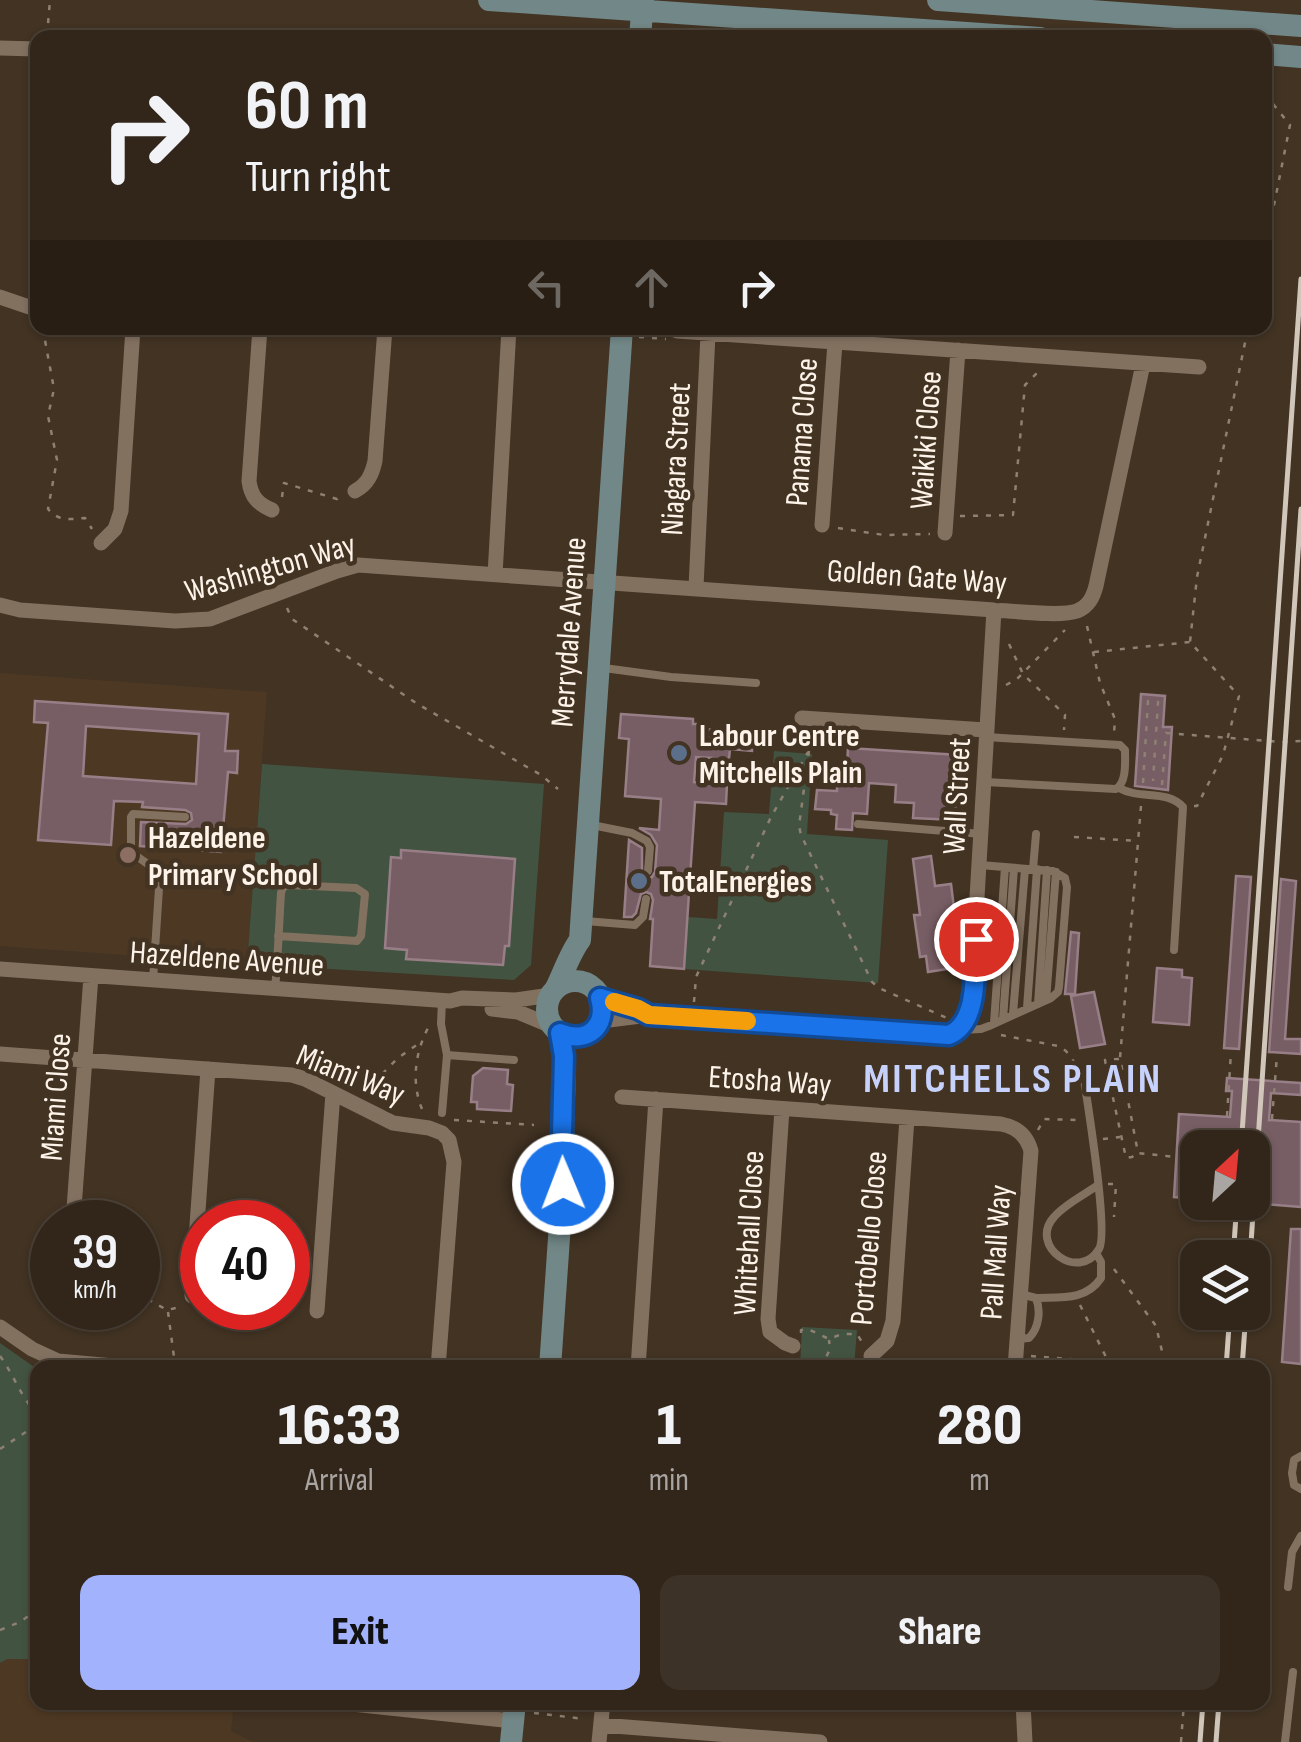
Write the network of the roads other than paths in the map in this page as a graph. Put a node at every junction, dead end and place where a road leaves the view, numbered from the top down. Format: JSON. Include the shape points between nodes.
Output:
{"nodes":[{"id":1,"x":490,"y":0,"type":"edge"},
{"id":2,"x":938,"y":0,"type":"edge"},
{"id":3,"x":642,"y":5,"type":"edge"},
{"id":4,"x":1301,"y":26,"type":"edge"},
{"id":5,"x":640,"y":30,"type":"edge"},
{"id":6,"x":944,"y":30,"type":"edge"},
{"id":7,"x":30,"y":44,"type":"edge"},
{"id":8,"x":0,"y":48,"type":"edge"},
{"id":9,"x":1272,"y":55,"type":"edge"},
{"id":10,"x":1301,"y":57,"type":"edge"},
{"id":11,"x":0,"y":297,"type":"edge"},
{"id":12,"x":30,"y":307,"type":"edge"},
{"id":13,"x":133,"y":335,"type":"edge"},
{"id":14,"x":260,"y":335,"type":"edge"},
{"id":15,"x":384,"y":335,"type":"edge"},
{"id":16,"x":509,"y":335,"type":"edge"},
{"id":17,"x":628,"y":335,"type":"edge"},
{"id":18,"x":708,"y":335,"type":"edge"},
{"id":19,"x":724,"y":335,"type":"edge"},
{"id":20,"x":836,"y":342,"type":"junction"},
{"id":21,"x":958,"y":350,"type":"junction"},
{"id":22,"x":1143,"y":364,"type":"junction"},
{"id":23,"x":1199,"y":368,"type":"dead end"},
{"id":24,"x":355,"y":491,"type":"road end"},
{"id":25,"x":272,"y":510,"type":"road end"},
{"id":26,"x":822,"y":525,"type":"road end"},
{"id":27,"x":946,"y":533,"type":"road end"},
{"id":28,"x":101,"y":543,"type":"road end"},
{"id":29,"x":495,"y":575,"type":"junction"},
{"id":30,"x":604,"y":582,"type":"junction"},
{"id":31,"x":696,"y":587,"type":"junction"},
{"id":32,"x":0,"y":605,"type":"edge"},
{"id":33,"x":994,"y":610,"type":"junction"},
{"id":34,"x":599,"y":668,"type":"junction"},
{"id":35,"x":756,"y":683,"type":"dead end"},
{"id":36,"x":802,"y":718,"type":"dead end"},
{"id":37,"x":986,"y":734,"type":"junction"},
{"id":38,"x":984,"y":782,"type":"junction"},
{"id":39,"x":1119,"y":788,"type":"junction"},
{"id":40,"x":185,"y":817,"type":"dead end"},
{"id":41,"x":588,"y":824,"type":"junction"},
{"id":42,"x":858,"y":824,"type":"dead end"},
{"id":43,"x":982,"y":834,"type":"junction"},
{"id":44,"x":1036,"y":834,"type":"dead end"},
{"id":45,"x":980,"y":865,"type":"junction"},
{"id":46,"x":1009,"y":867,"type":"junction"},
{"id":47,"x":1040,"y":870,"type":"junction"},
{"id":48,"x":648,"y":871,"type":"dead end"},
{"id":49,"x":646,"y":899,"type":"dead end"},
{"id":50,"x":580,"y":930,"type":"junction"},
{"id":51,"x":278,"y":936,"type":"junction"},
{"id":52,"x":1174,"y":950,"type":"dead end"},
{"id":53,"x":0,"y":968,"type":"edge"},
{"id":54,"x":91,"y":976,"type":"junction"},
{"id":55,"x":153,"y":980,"type":"junction"},
{"id":56,"x":275,"y":988,"type":"junction"},
{"id":57,"x":553,"y":991,"type":"junction"},
{"id":58,"x":598,"y":995,"type":"junction"},
{"id":59,"x":446,"y":1001,"type":"junction"},
{"id":60,"x":1042,"y":1002,"type":"junction"},
{"id":61,"x":1027,"y":1008,"type":"junction"},
{"id":62,"x":1013,"y":1014,"type":"junction"},
{"id":63,"x":649,"y":1015,"type":"junction"},
{"id":64,"x":998,"y":1021,"type":"junction"},
{"id":65,"x":596,"y":1027,"type":"junction"},
{"id":66,"x":557,"y":1030,"type":"junction"},
{"id":67,"x":954,"y":1032,"type":"junction"},
{"id":68,"x":0,"y":1054,"type":"edge"},
{"id":69,"x":446,"y":1055,"type":"junction"},
{"id":70,"x":514,"y":1060,"type":"dead end"},
{"id":71,"x":84,"y":1061,"type":"junction"},
{"id":72,"x":208,"y":1070,"type":"junction"},
{"id":73,"x":1083,"y":1073,"type":"road end"},
{"id":74,"x":334,"y":1093,"type":"junction"},
{"id":75,"x":622,"y":1097,"type":"dead end"},
{"id":76,"x":656,"y":1099,"type":"junction"},
{"id":77,"x":782,"y":1109,"type":"junction"},
{"id":78,"x":443,"y":1118,"type":"road end"},
{"id":79,"x":906,"y":1118,"type":"junction"},
{"id":80,"x":1031,"y":1138,"type":"joint"},
{"id":81,"x":565,"y":1150,"type":"junction"},
{"id":82,"x":1098,"y":1185,"type":"junction"},
{"id":83,"x":75,"y":1200,"type":"edge"},
{"id":84,"x":199,"y":1200,"type":"edge"},
{"id":85,"x":1096,"y":1253,"type":"junction"},
{"id":86,"x":1028,"y":1296,"type":"junction"},
{"id":87,"x":317,"y":1311,"type":"dead end"},
{"id":88,"x":0,"y":1327,"type":"edge"},
{"id":89,"x":796,"y":1346,"type":"road end"},
{"id":90,"x":1015,"y":1354,"type":"edge"},
{"id":91,"x":871,"y":1356,"type":"road end"},
{"id":92,"x":56,"y":1360,"type":"edge"},
{"id":93,"x":439,"y":1360,"type":"edge"},
{"id":94,"x":551,"y":1360,"type":"edge"},
{"id":95,"x":639,"y":1360,"type":"edge"},
{"id":96,"x":1301,"y":1456,"type":"edge"},
{"id":97,"x":1301,"y":1489,"type":"edge"},
{"id":98,"x":1301,"y":1536,"type":"edge"},
{"id":99,"x":1288,"y":1588,"type":"dead end"},
{"id":100,"x":1293,"y":1672,"type":"dead end"},
{"id":101,"x":435,"y":1710,"type":"edge"},
{"id":102,"x":602,"y":1710,"type":"edge"},
{"id":103,"x":1023,"y":1710,"type":"edge"},
{"id":104,"x":517,"y":1720,"type":"edge"},
{"id":105,"x":600,"y":1724,"type":"junction"},
{"id":106,"x":724,"y":1738,"type":"edge"},
{"id":107,"x":599,"y":1742,"type":"edge"},
{"id":108,"x":820,"y":1742,"type":"edge"},
{"id":109,"x":1025,"y":1742,"type":"edge"},
{"id":110,"x":1285,"y":1742,"type":"edge"}],
"edges":[{"from":1,"to":3,"type":"street"},
{"from":2,"to":4,"type":"street"},
{"from":3,"to":5,"type":"street"},
{"from":3,"to":6,"type":"street"},
{"from":7,"to":8,"type":"street"},
{"from":9,"to":10,"type":"street"},
{"from":11,"to":12,"type":"street"},
{"from":13,"to":28,"type":"street","via":[[120,511]]},
{"from":14,"to":25,"type":"street","via":[[249,482],[255,500]]},
{"from":15,"to":24,"type":"street","via":[[375,461]]},
{"from":16,"to":29,"type":"street"},
{"from":17,"to":30,"type":"street","name":"Merrydale Avenue"},
{"from":18,"to":31,"type":"street","name":"Niagara Street"},
{"from":19,"to":20,"type":"street"},
{"from":20,"to":21,"type":"street"},
{"from":20,"to":26,"type":"street","name":"Panama Close"},
{"from":21,"to":22,"type":"street"},
{"from":21,"to":27,"type":"street","name":"Waikiki Close"},
{"from":22,"to":23,"type":"street"},
{"from":22,"to":33,"type":"street","name":"Golden Gate Way","via":[[1092,598],[1070,612]]},
{"from":29,"to":30,"type":"street","name":"Golden Gate Way"},
{"from":29,"to":32,"type":"street","name":"Washington Way","via":[[358,565],[227,614],[189,621]]},
{"from":30,"to":31,"type":"street","name":"Golden Gate Way"},
{"from":30,"to":34,"type":"street","name":"Merrydale Avenue"},
{"from":31,"to":33,"type":"street","name":"Golden Gate Way"},
{"from":33,"to":37,"type":"street","name":"Wall Street"},
{"from":34,"to":35,"type":"lane"},
{"from":34,"to":41,"type":"street","name":"Merrydale Avenue"},
{"from":36,"to":37,"type":"street"},
{"from":37,"to":38,"type":"street","name":"Wall Street"},
{"from":37,"to":39,"type":"lane","via":[[1120,746]]},
{"from":38,"to":39,"type":"lane"},
{"from":38,"to":43,"type":"street","name":"Wall Street"},
{"from":39,"to":52,"type":"lane","via":[[1170,798],[1183,808]]},
{"from":40,"to":55,"type":"lane","via":[[131,817],[130,852],[159,870]]},
{"from":41,"to":48,"type":"lane","via":[[642,836],[650,847]]},
{"from":41,"to":50,"type":"street","name":"Merrydale Avenue"},
{"from":42,"to":43,"type":"lane"},
{"from":43,"to":45,"type":"street","name":"Wall Street"},
{"from":44,"to":47,"type":"lane"},
{"from":45,"to":46,"type":"lane"},
{"from":45,"to":67,"type":"street","name":"Wall Street","via":[[970,1012]]},
{"from":46,"to":47,"type":"lane"},
{"from":46,"to":64,"type":"lane"},
{"from":47,"to":60,"type":"lane"},
{"from":47,"to":60,"type":"lane","via":[[1065,878],[1066,887],[1058,992]]},
{"from":47,"to":61,"type":"lane"},
{"from":47,"to":62,"type":"lane"},
{"from":49,"to":50,"type":"lane","via":[[635,925]]},
{"from":50,"to":57,"type":"street","name":"Merrydale Avenue"},
{"from":50,"to":58,"type":"street","name":"Merrydale Avenue"},
{"from":51,"to":51,"type":"lane","via":[[286,885],[363,890],[357,941]]},
{"from":51,"to":56,"type":"lane"},
{"from":53,"to":54,"type":"street","name":"Hazeldene Avenue"},
{"from":54,"to":55,"type":"street","name":"Hazeldene Avenue"},
{"from":54,"to":71,"type":"street","name":"Miami Close"},
{"from":55,"to":56,"type":"street","name":"Hazeldene Avenue"},
{"from":56,"to":59,"type":"street","name":"Hazeldene Avenue"},
{"from":57,"to":58,"type":"street","via":[[581,982]]},
{"from":57,"to":59,"type":"street","name":"Hazeldene Avenue","via":[[516,1000]]},
{"from":57,"to":66,"type":"street","via":[[547,1012]]},
{"from":58,"to":63,"type":"street"},
{"from":58,"to":65,"type":"street","via":[[602,1016]]},
{"from":59,"to":66,"type":"street","name":"Hazeldene Avenue","via":[[518,1012]]},
{"from":59,"to":69,"type":"lane"},
{"from":60,"to":61,"type":"lane"},
{"from":61,"to":62,"type":"lane"},
{"from":62,"to":64,"type":"lane"},
{"from":63,"to":65,"type":"street"},
{"from":63,"to":67,"type":"street"},
{"from":64,"to":67,"type":"lane"},
{"from":65,"to":66,"type":"street","via":[[577,1037]]},
{"from":65,"to":81,"type":"street","via":[[580,1059]]},
{"from":66,"to":81,"type":"street","via":[[564,1056]]},
{"from":68,"to":71,"type":"street","name":"Miami Way"},
{"from":69,"to":70,"type":"lane"},
{"from":69,"to":78,"type":"lane"},
{"from":71,"to":72,"type":"street","name":"Miami Way"},
{"from":71,"to":83,"type":"street","name":"Miami Close"},
{"from":72,"to":74,"type":"street","name":"Miami Way","via":[[292,1075]]},
{"from":72,"to":84,"type":"street"},
{"from":73,"to":82,"type":"lane"},
{"from":74,"to":87,"type":"street"},
{"from":74,"to":93,"type":"street","name":"Miami Way","via":[[394,1123],[435,1130],[453,1151]]},
{"from":75,"to":76,"type":"street","name":"Etosha Way"},
{"from":76,"to":77,"type":"street","name":"Etosha Way"},
{"from":76,"to":95,"type":"street"},
{"from":77,"to":79,"type":"street","name":"Etosha Way"},
{"from":77,"to":89,"type":"street","name":"Whitehall Close","via":[[768,1326]]},
{"from":79,"to":80,"type":"street","name":"Etosha Way","via":[[1007,1126]]},
{"from":79,"to":91,"type":"street","name":"Portobello Close","via":[[893,1321],[887,1341]]},
{"from":80,"to":86,"type":"street","name":"Pall Mall Way"},
{"from":81,"to":94,"type":"street"},
{"from":82,"to":85,"type":"lane","via":[[1102,1241]]},
{"from":82,"to":85,"type":"lane","via":[[1056,1215],[1047,1230],[1050,1248],[1066,1261]]},
{"from":85,"to":86,"type":"lane","via":[[1100,1278],[1088,1293]]},
{"from":86,"to":90,"type":"street","name":"Pall Mall Way"},
{"from":88,"to":92,"type":"street"},
{"from":96,"to":97,"type":"lane","via":[[1292,1472]]},
{"from":98,"to":99,"type":"lane"},
{"from":100,"to":110,"type":"lane"},
{"from":101,"to":104,"type":"street"},
{"from":102,"to":105,"type":"street"},
{"from":103,"to":109,"type":"street"},
{"from":105,"to":106,"type":"street"},
{"from":105,"to":107,"type":"street"},
{"from":106,"to":108,"type":"street"}]}
